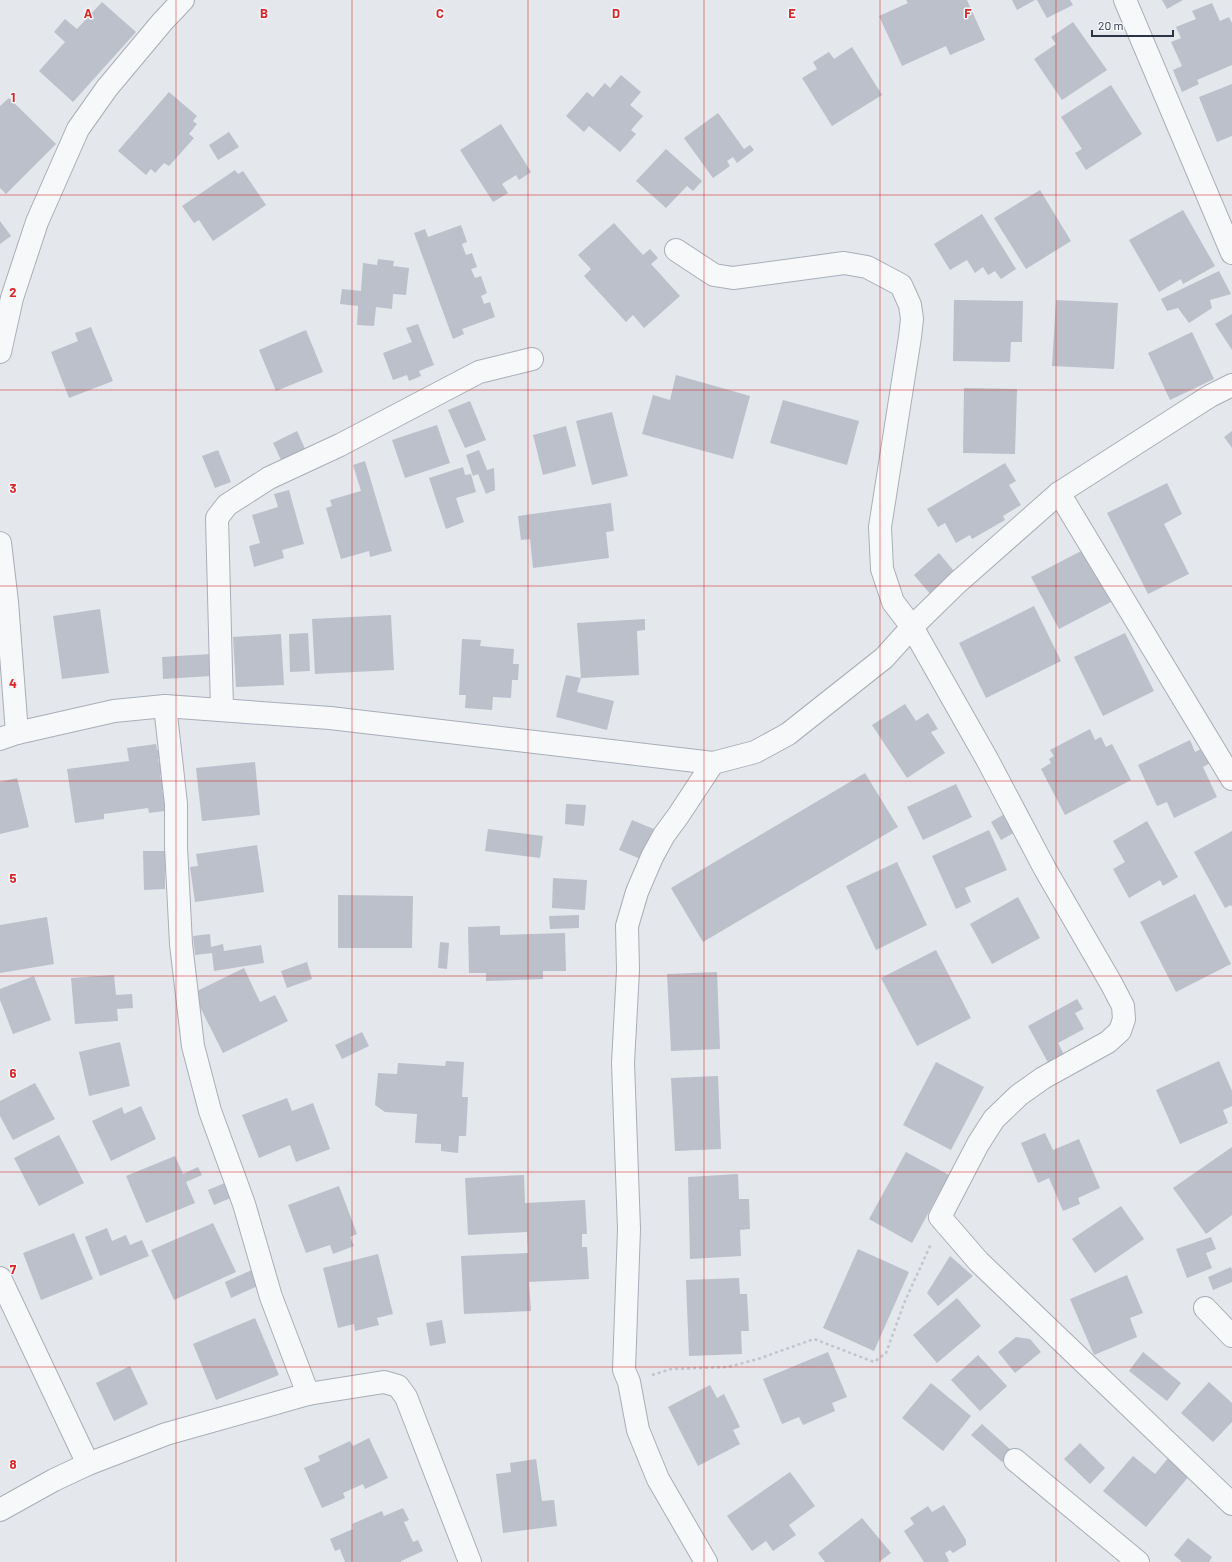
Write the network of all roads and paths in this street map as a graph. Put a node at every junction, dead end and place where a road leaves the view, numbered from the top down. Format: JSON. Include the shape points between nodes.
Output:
{"nodes":[{"id":1,"x":183,"y":0,"type":"edge"},
{"id":2,"x":1125,"y":0,"type":"edge"},
{"id":3,"x":676,"y":250,"type":"dead end"},
{"id":4,"x":1232,"y":253,"type":"edge"},
{"id":5,"x":0,"y":352,"type":"edge"},
{"id":6,"x":532,"y":359,"type":"dead end"},
{"id":7,"x":1232,"y":384,"type":"edge"},
{"id":8,"x":1059,"y":493,"type":"junction"},
{"id":9,"x":0,"y":543,"type":"edge"},
{"id":10,"x":912,"y":627,"type":"junction"},
{"id":11,"x":165,"y":706,"type":"junction"},
{"id":12,"x":222,"y":709,"type":"junction"},
{"id":13,"x":9,"y":736,"type":"edge"},
{"id":14,"x":713,"y":763,"type":"junction"},
{"id":15,"x":1232,"y":779,"type":"edge"},
{"id":16,"x":940,"y":1217,"type":"junction"},
{"id":17,"x":0,"y":1278,"type":"edge"},
{"id":18,"x":1205,"y":1308,"type":"dead end"},
{"id":19,"x":1232,"y":1336,"type":"edge"},
{"id":20,"x":629,"y":1382,"type":"junction"},
{"id":21,"x":308,"y":1394,"type":"junction"},
{"id":22,"x":1015,"y":1460,"type":"dead end"},
{"id":23,"x":88,"y":1464,"type":"junction"},
{"id":24,"x":1232,"y":1504,"type":"edge"},
{"id":25,"x":0,"y":1510,"type":"edge"},
{"id":26,"x":470,"y":1562,"type":"edge"},
{"id":27,"x":706,"y":1562,"type":"edge"},
{"id":28,"x":1138,"y":1562,"type":"edge"}],
"edges":[{"from":1,"to":5,"type":"street","via":[[112,82],[78,129],[37,222],[12,298]]},
{"from":2,"to":4,"type":"street"},
{"from":3,"to":10,"type":"street","via":[[714,275],[733,278],[844,263],[867,267],[901,285],[910,305],[912,319],[880,527],[882,569],[893,602]]},
{"from":6,"to":12,"type":"street","via":[[479,372],[340,445],[269,478],[227,505],[217,518]]},
{"from":7,"to":8,"type":"street"},
{"from":8,"to":10,"type":"street","via":[[957,583]]},
{"from":8,"to":15,"type":"street"},
{"from":9,"to":13,"type":"street","via":[[7,602]]},
{"from":10,"to":14,"type":"street","via":[[884,658],[788,734],[755,752]]},
{"from":10,"to":16,"type":"street","via":[[1111,983],[1122,1006],[1124,1019],[1120,1032],[1108,1042],[1019,1095],[994,1120],[978,1144]]},
{"from":11,"to":12,"type":"street"},
{"from":11,"to":13,"type":"street","via":[[114,711]]},
{"from":11,"to":21,"type":"street","via":[[176,804],[181,944],[193,1046],[210,1111],[244,1204],[271,1297]]},
{"from":12,"to":14,"type":"street","via":[[330,718]]},
{"from":14,"to":20,"type":"street","via":[[652,857],[637,892],[627,926],[628,970],[623,1063],[629,1229],[624,1370]]},
{"from":16,"to":20,"type":"path","via":[[932,1243],[905,1300],[886,1353],[874,1362],[814,1338],[771,1355],[728,1367],[671,1369]]},
{"from":16,"to":24,"type":"street","via":[[979,1262]]},
{"from":17,"to":23,"type":"street"},
{"from":18,"to":19,"type":"street"},
{"from":20,"to":27,"type":"street","via":[[638,1430],[658,1479]]},
{"from":21,"to":23,"type":"street","via":[[166,1434]]},
{"from":21,"to":26,"type":"street","via":[[384,1382],[398,1386],[412,1409]]},
{"from":22,"to":28,"type":"street"},
{"from":23,"to":25,"type":"street"}]}
